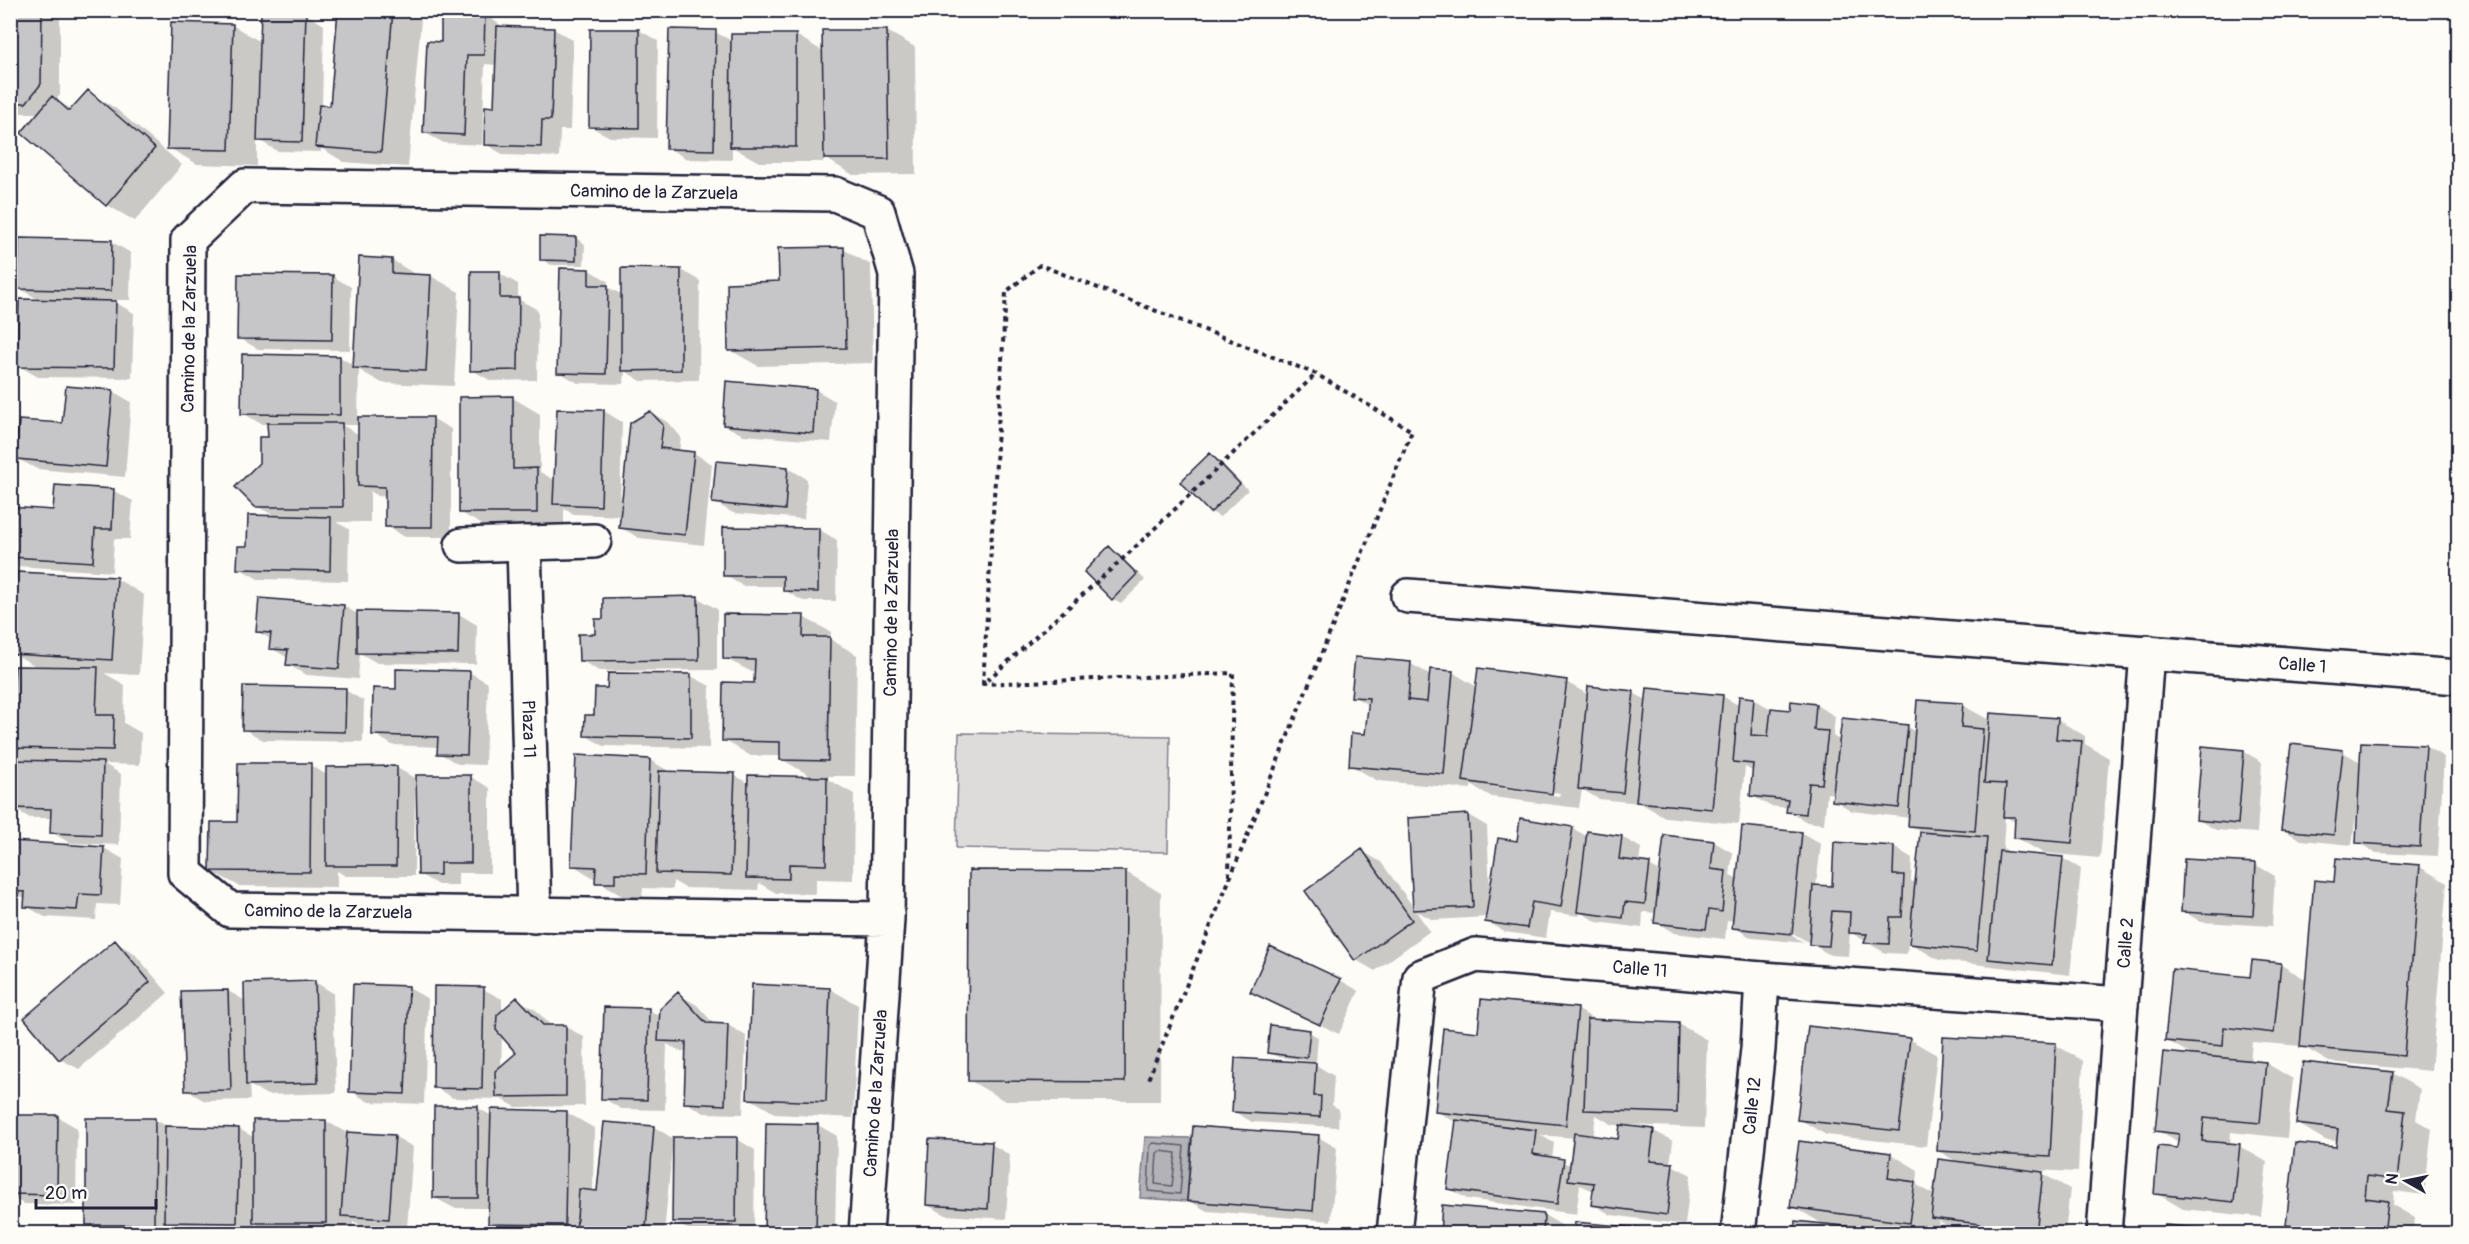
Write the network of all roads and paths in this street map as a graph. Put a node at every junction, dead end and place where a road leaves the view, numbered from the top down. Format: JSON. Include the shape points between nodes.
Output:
{"nodes":[{"id":1,"x":1316,"y":374,"type":"junction"},
{"id":2,"x":594,"y":541,"type":"dead end"},
{"id":3,"x":524,"y":543,"type":"junction"},
{"id":4,"x":462,"y":545,"type":"dead end"},
{"id":5,"x":1408,"y":596,"type":"dead end"},
{"id":6,"x":2146,"y":652,"type":"junction"},
{"id":7,"x":2458,"y":677,"type":"edge"},
{"id":8,"x":983,"y":684,"type":"junction"},
{"id":9,"x":1228,"y":881,"type":"junction"},
{"id":10,"x":534,"y":916,"type":"junction"},
{"id":11,"x":887,"y":919,"type":"junction"},
{"id":12,"x":1762,"y":979,"type":"junction"},
{"id":13,"x":2121,"y":1004,"type":"junction"},
{"id":14,"x":1147,"y":1082,"type":"dead end"},
{"id":15,"x":866,"y":1233,"type":"edge"},
{"id":16,"x":1394,"y":1233,"type":"edge"},
{"id":17,"x":1738,"y":1233,"type":"edge"},
{"id":18,"x":2104,"y":1233,"type":"edge"}],
"edges":[{"from":1,"to":8,"type":"path","via":[[1128,554]]},
{"from":1,"to":8,"type":"path","via":[[1040,265],[1006,292]]},
{"from":1,"to":9,"type":"path","via":[[1412,431]]},
{"from":2,"to":3,"type":"street"},
{"from":3,"to":4,"type":"street"},
{"from":3,"to":10,"type":"street","name":"Plaza 11"},
{"from":5,"to":6,"type":"street","name":"Calle 1"},
{"from":6,"to":7,"type":"street","name":"Calle 1"},
{"from":6,"to":13,"type":"street","name":"Calle 2"},
{"from":8,"to":9,"type":"path","via":[[1233,673]]},
{"from":9,"to":14,"type":"path"},
{"from":10,"to":11,"type":"street","name":"Camino de la Zarzuela"},
{"from":10,"to":11,"type":"street","name":"Camino de la Zarzuela","via":[[230,910],[185,873],[188,240],[245,186],[835,194],[878,212],[896,273]]},
{"from":11,"to":15,"type":"street","name":"Camino de la Zarzuela"},
{"from":12,"to":13,"type":"street","name":"Calle 11"},
{"from":12,"to":16,"type":"street","name":"Calle 11","via":[[1476,955],[1420,977]]},
{"from":12,"to":17,"type":"street","name":"Calle 12"},
{"from":13,"to":18,"type":"street","name":"Calle 2"}]}
